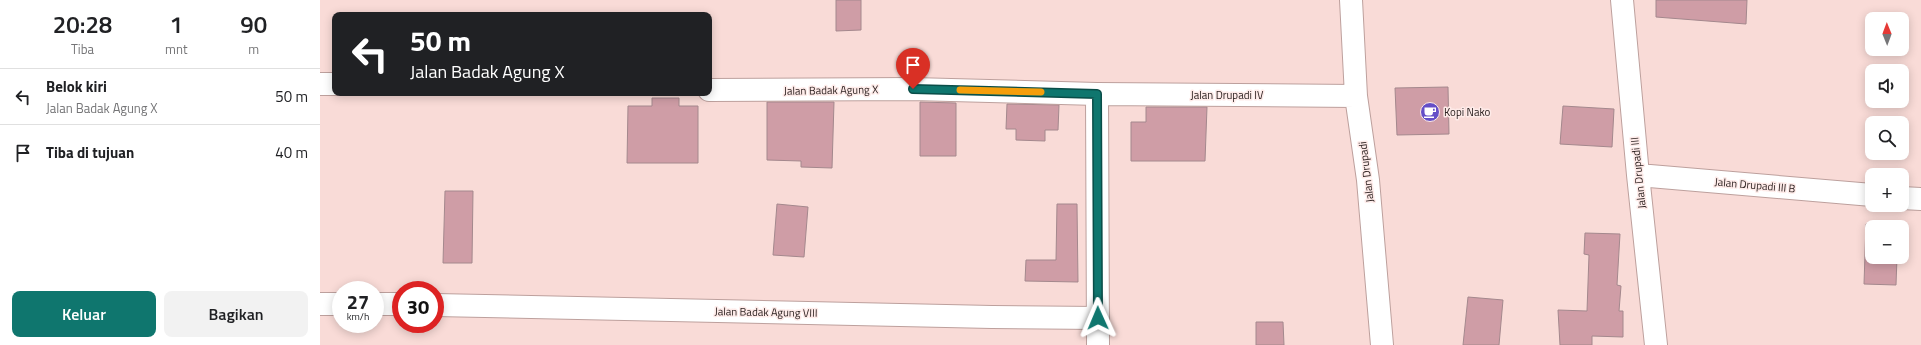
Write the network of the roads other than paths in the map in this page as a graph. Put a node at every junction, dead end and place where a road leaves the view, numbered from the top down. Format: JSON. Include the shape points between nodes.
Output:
{"nodes":[{"id":1,"x":1351,"y":0,"type":"edge"},
{"id":2,"x":1622,"y":0,"type":"edge"},
{"id":3,"x":320,"y":84,"type":"edge"},
{"id":4,"x":332,"y":84,"type":"edge"},
{"id":5,"x":712,"y":90,"type":"edge"},
{"id":6,"x":1097,"y":94,"type":"junction"},
{"id":7,"x":1356,"y":96,"type":"junction"},
{"id":8,"x":1638,"y":175,"type":"junction"},
{"id":9,"x":1865,"y":194,"type":"edge"},
{"id":10,"x":1909,"y":198,"type":"edge"},
{"id":11,"x":1921,"y":199,"type":"edge"},
{"id":12,"x":320,"y":304,"type":"edge"},
{"id":13,"x":332,"y":304,"type":"edge"},
{"id":14,"x":444,"y":305,"type":"edge"},
{"id":15,"x":1098,"y":318,"type":"junction"},
{"id":16,"x":1098,"y":345,"type":"edge"},
{"id":17,"x":1382,"y":345,"type":"edge"},
{"id":18,"x":1656,"y":345,"type":"edge"}],
"edges":[{"from":1,"to":7,"type":"street","name":"Jalan Drupadi"},
{"from":2,"to":8,"type":"street","name":"Jalan Drupadi III"},
{"from":3,"to":4,"type":"street"},
{"from":5,"to":6,"type":"street","name":"Jalan Badak Agung X","via":[[913,89]]},
{"from":6,"to":7,"type":"street","name":"Jalan Drupadi IV"},
{"from":6,"to":15,"type":"street"},
{"from":7,"to":17,"type":"street","name":"Jalan Drupadi","via":[[1368,180]]},
{"from":8,"to":9,"type":"street","name":"Jalan Drupadi III B"},
{"from":8,"to":18,"type":"street","name":"Jalan Drupadi III"},
{"from":10,"to":11,"type":"street"},
{"from":12,"to":13,"type":"street"},
{"from":14,"to":15,"type":"street","name":"Jalan Badak Agung VIII"},
{"from":15,"to":16,"type":"street"}]}
